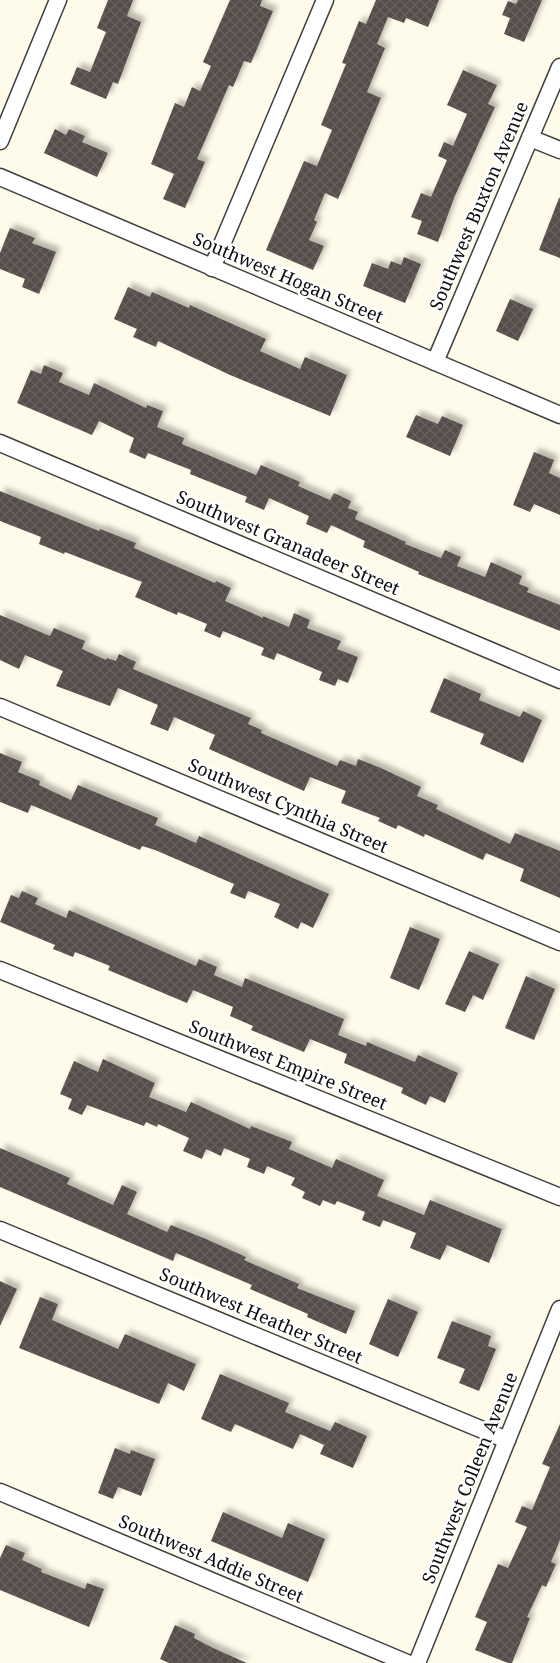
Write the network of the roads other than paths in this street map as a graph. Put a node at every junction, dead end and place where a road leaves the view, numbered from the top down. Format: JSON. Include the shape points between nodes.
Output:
{"nodes":[{"id":1,"x":58,"y":0,"type":"edge"},
{"id":2,"x":325,"y":0,"type":"edge"},
{"id":3,"x":560,"y":67,"type":"edge"},
{"id":4,"x":530,"y":138,"type":"junction"},
{"id":5,"x":0,"y":141,"type":"edge"},
{"id":6,"x":560,"y":150,"type":"edge"},
{"id":7,"x":0,"y":177,"type":"edge"},
{"id":8,"x":212,"y":268,"type":"junction"},
{"id":9,"x":435,"y":362,"type":"junction"},
{"id":10,"x":560,"y":415,"type":"edge"},
{"id":11,"x":0,"y":443,"type":"edge"},
{"id":12,"x":560,"y":680,"type":"edge"},
{"id":13,"x":0,"y":708,"type":"edge"},
{"id":14,"x":560,"y":942,"type":"edge"},
{"id":15,"x":0,"y":970,"type":"edge"},
{"id":16,"x":560,"y":1197,"type":"edge"},
{"id":17,"x":0,"y":1230,"type":"edge"},
{"id":18,"x":560,"y":1309,"type":"edge"},
{"id":19,"x":507,"y":1440,"type":"junction"},
{"id":20,"x":0,"y":1492,"type":"edge"},
{"id":21,"x":407,"y":1663,"type":"edge"},
{"id":22,"x":416,"y":1663,"type":"edge"}],
"edges":[{"from":1,"to":5,"type":"street"},
{"from":2,"to":8,"type":"street"},
{"from":3,"to":4,"type":"street","name":"Southwest Buxton Avenue"},
{"from":4,"to":6,"type":"street"},
{"from":4,"to":9,"type":"street","name":"Southwest Buxton Avenue"},
{"from":7,"to":8,"type":"street","name":"Southwest Hogan Street"},
{"from":8,"to":9,"type":"street","name":"Southwest Hogan Street"},
{"from":9,"to":10,"type":"street","name":"Southwest Hogan Street"},
{"from":11,"to":12,"type":"street","name":"Southwest Granadeer Street"},
{"from":13,"to":14,"type":"street","name":"Southwest Cynthia Street"},
{"from":15,"to":16,"type":"street","name":"Southwest Empire Street"},
{"from":17,"to":19,"type":"street","name":"Southwest Heather Street"},
{"from":18,"to":19,"type":"street","name":"Southwest Colleen Avenue"},
{"from":19,"to":22,"type":"street","name":"Southwest Colleen Avenue"},
{"from":20,"to":21,"type":"street","name":"Southwest Addie Street"}]}
